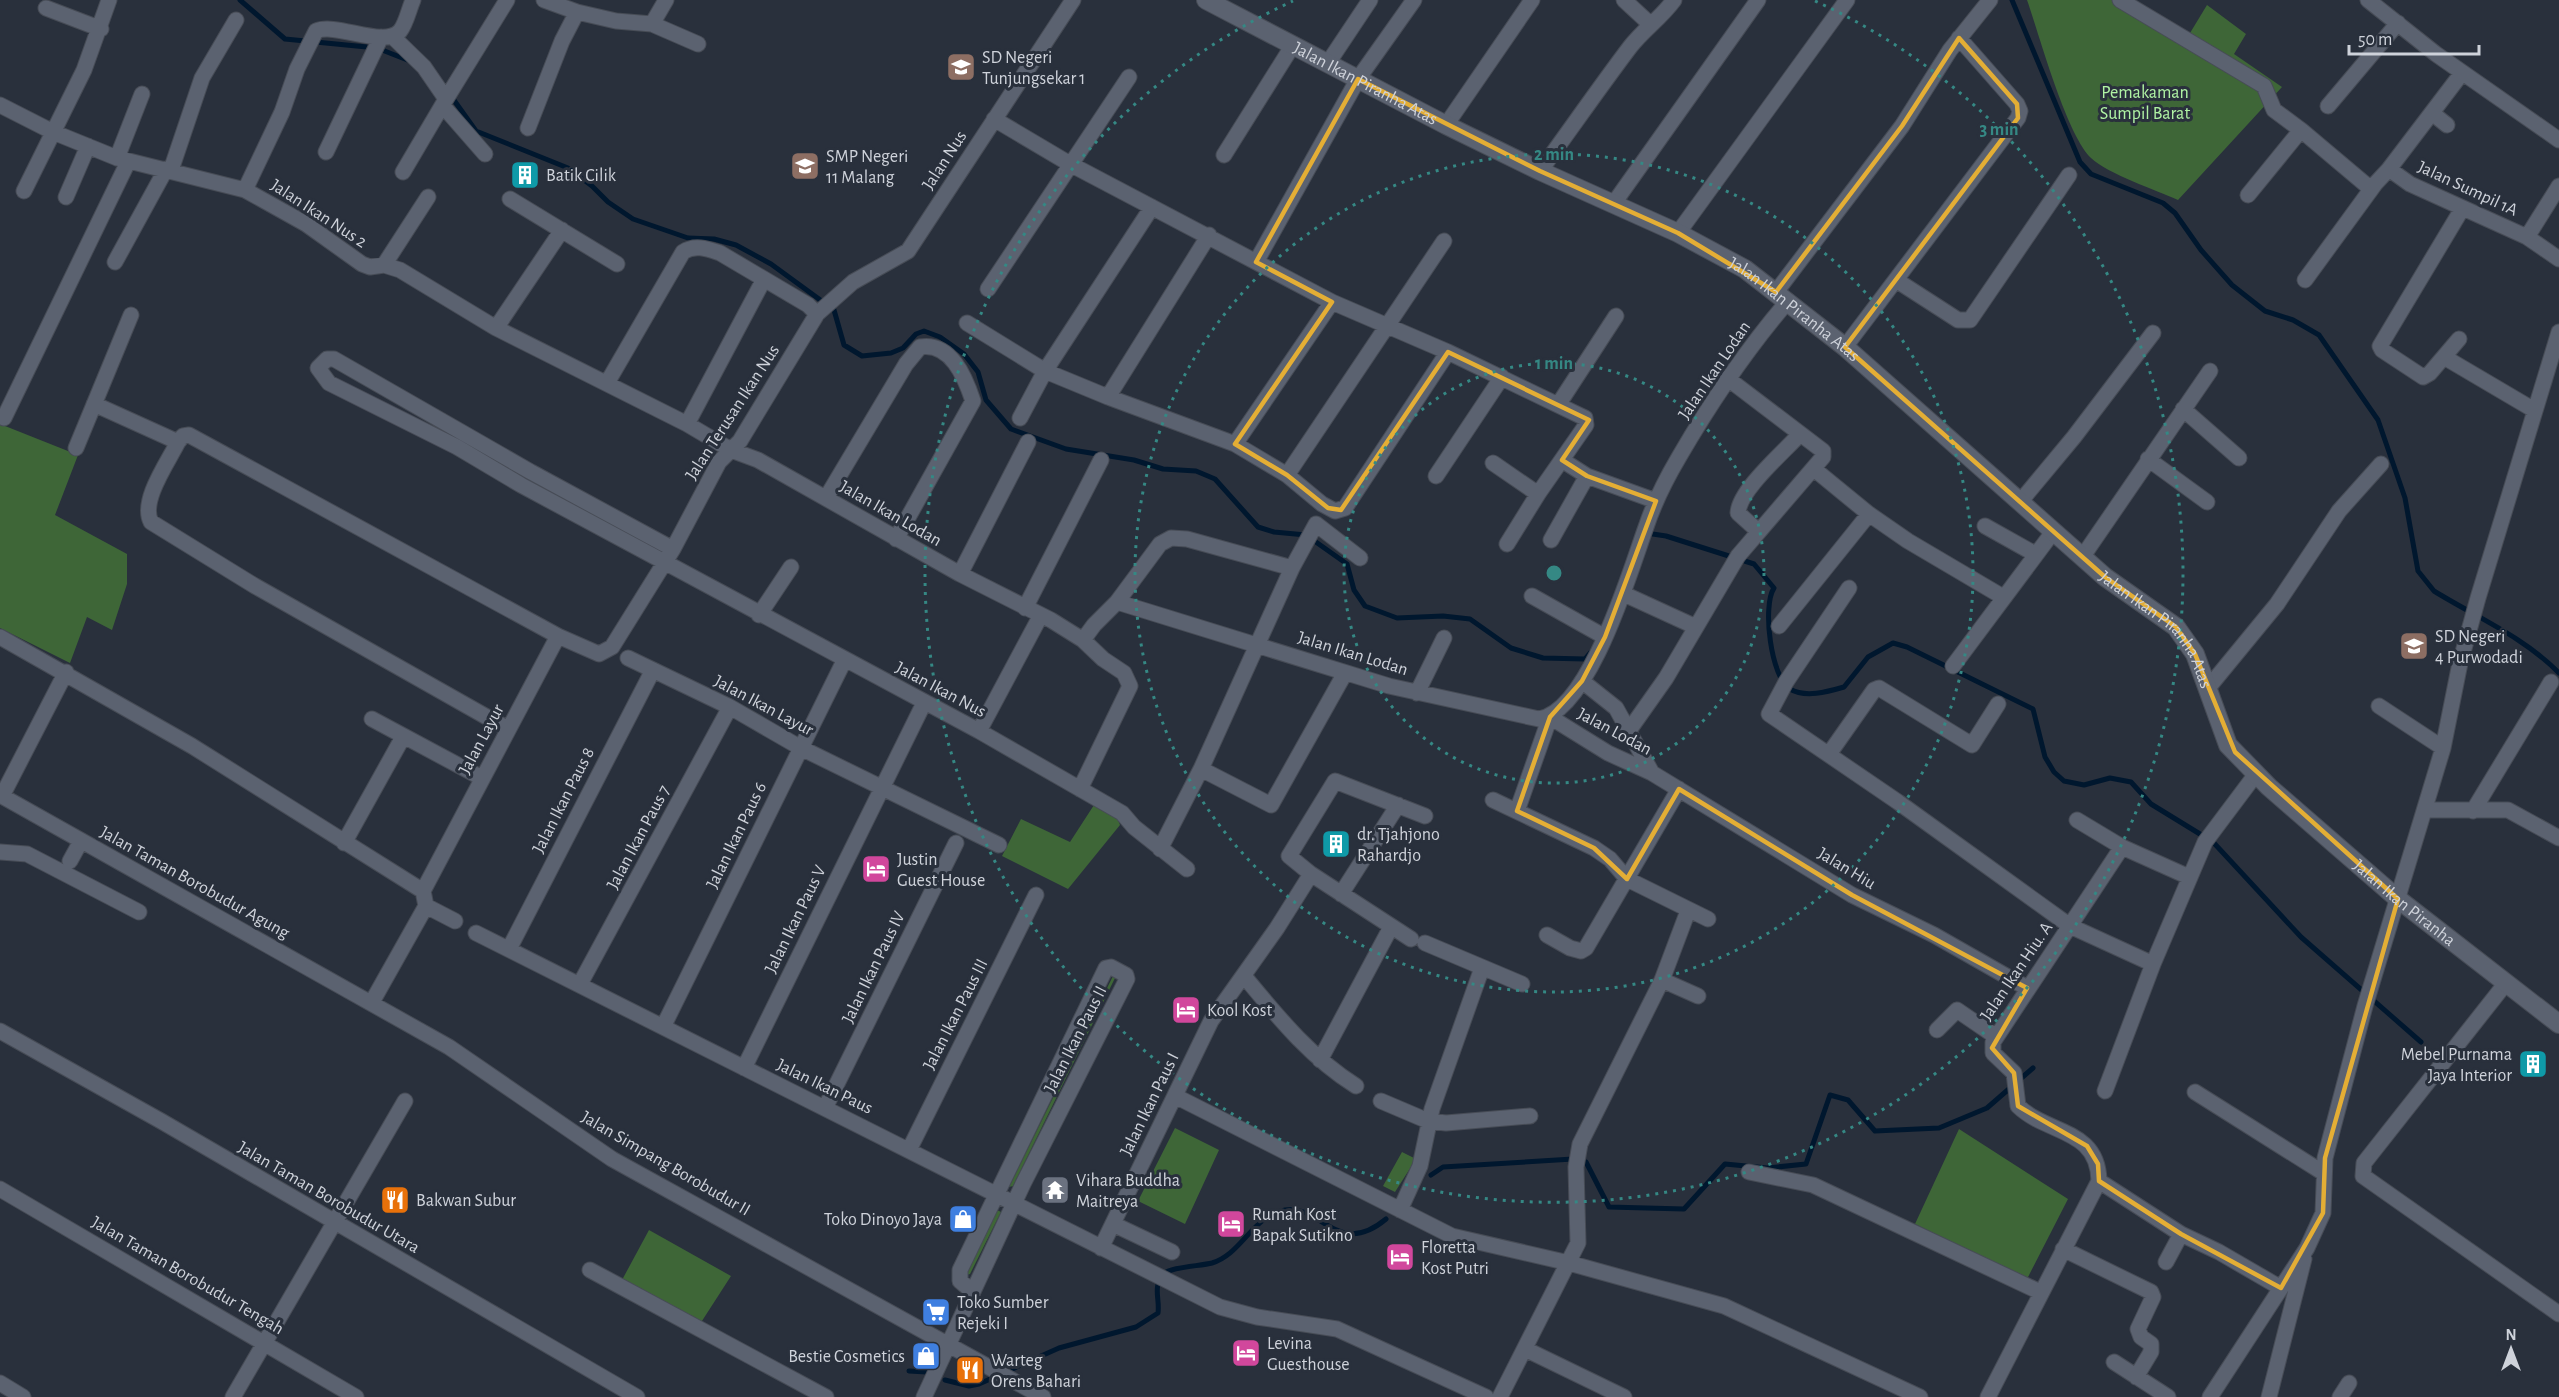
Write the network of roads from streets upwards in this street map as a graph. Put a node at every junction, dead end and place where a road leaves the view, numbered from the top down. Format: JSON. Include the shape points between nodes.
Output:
{"nodes":[{"id":1,"x":109,"y":0,"type":"edge"},
{"id":2,"x":413,"y":0,"type":"edge"},
{"id":3,"x":507,"y":0,"type":"edge"},
{"id":4,"x":544,"y":0,"type":"edge"},
{"id":5,"x":666,"y":0,"type":"edge"},
{"id":6,"x":1073,"y":0,"type":"edge"},
{"id":7,"x":1370,"y":0,"type":"edge"},
{"id":8,"x":1414,"y":0,"type":"edge"},
{"id":9,"x":1532,"y":0,"type":"edge"},
{"id":10,"x":1624,"y":0,"type":"edge"},
{"id":11,"x":1674,"y":0,"type":"edge"},
{"id":12,"x":1758,"y":0,"type":"edge"},
{"id":13,"x":1847,"y":0,"type":"edge"},
{"id":14,"x":1990,"y":0,"type":"edge"},
{"id":15,"x":2120,"y":0,"type":"edge"},
{"id":16,"x":2368,"y":0,"type":"edge"},
{"id":17,"x":1213,"y":2,"type":"edge"},
{"id":18,"x":46,"y":8,"type":"dead end"},
{"id":19,"x":578,"y":12,"type":"junction"},
{"id":20,"x":236,"y":20,"type":"dead end"},
{"id":21,"x":2398,"y":23,"type":"junction"},
{"id":22,"x":652,"y":24,"type":"junction"},
{"id":23,"x":1650,"y":24,"type":"junction"},
{"id":24,"x":100,"y":29,"type":"junction"},
{"id":25,"x":1959,"y":38,"type":"junction"},
{"id":26,"x":381,"y":43,"type":"junction"},
{"id":27,"x":698,"y":44,"type":"dead end"},
{"id":28,"x":1293,"y":45,"type":"junction"},
{"id":29,"x":1328,"y":63,"type":"junction"},
{"id":30,"x":2462,"y":73,"type":"junction"},
{"id":31,"x":1129,"y":77,"type":"dead end"},
{"id":32,"x":1358,"y":79,"type":"junction"},
{"id":33,"x":142,"y":94,"type":"dead end"},
{"id":34,"x":447,"y":97,"type":"junction"},
{"id":35,"x":0,"y":105,"type":"edge"},
{"id":36,"x":2328,"y":105,"type":"dead end"},
{"id":37,"x":2432,"y":113,"type":"junction"},
{"id":38,"x":994,"y":118,"type":"junction"},
{"id":39,"x":1446,"y":125,"type":"junction"},
{"id":40,"x":2447,"y":125,"type":"dead end"},
{"id":41,"x":528,"y":128,"type":"dead end"},
{"id":42,"x":2301,"y":130,"type":"junction"},
{"id":43,"x":53,"y":132,"type":"junction"},
{"id":44,"x":2559,"y":140,"type":"edge"},
{"id":45,"x":88,"y":146,"type":"junction"},
{"id":46,"x":326,"y":152,"type":"dead end"},
{"id":47,"x":485,"y":154,"type":"dead end"},
{"id":48,"x":1224,"y":154,"type":"dead end"},
{"id":49,"x":123,"y":160,"type":"junction"},
{"id":50,"x":1070,"y":164,"type":"junction"},
{"id":51,"x":169,"y":170,"type":"junction"},
{"id":52,"x":1540,"y":171,"type":"junction"},
{"id":53,"x":2392,"y":171,"type":"junction"},
{"id":54,"x":404,"y":172,"type":"dead end"},
{"id":55,"x":2069,"y":174,"type":"dead end"},
{"id":56,"x":2559,"y":186,"type":"edge"},
{"id":57,"x":2371,"y":189,"type":"junction"},
{"id":58,"x":245,"y":190,"type":"junction"},
{"id":59,"x":24,"y":191,"type":"dead end"},
{"id":60,"x":2248,"y":195,"type":"dead end"},
{"id":61,"x":66,"y":196,"type":"dead end"},
{"id":62,"x":428,"y":197,"type":"dead end"},
{"id":63,"x":510,"y":199,"type":"dead end"},
{"id":64,"x":1614,"y":203,"type":"junction"},
{"id":65,"x":1152,"y":207,"type":"junction"},
{"id":66,"x":2462,"y":209,"type":"junction"},
{"id":67,"x":562,"y":231,"type":"junction"},
{"id":68,"x":1678,"y":233,"type":"junction"},
{"id":69,"x":1209,"y":235,"type":"junction"},
{"id":70,"x":2527,"y":237,"type":"junction"},
{"id":71,"x":1444,"y":241,"type":"dead end"},
{"id":72,"x":2559,"y":260,"type":"edge"},
{"id":73,"x":115,"y":262,"type":"dead end"},
{"id":74,"x":1256,"y":262,"type":"junction"},
{"id":75,"x":617,"y":264,"type":"dead end"},
{"id":76,"x":384,"y":265,"type":"junction"},
{"id":77,"x":1896,"y":280,"type":"junction"},
{"id":78,"x":2306,"y":280,"type":"dead end"},
{"id":79,"x":763,"y":281,"type":"junction"},
{"id":80,"x":988,"y":289,"type":"dead end"},
{"id":81,"x":1782,"y":297,"type":"junction"},
{"id":82,"x":1332,"y":302,"type":"junction"},
{"id":83,"x":819,"y":313,"type":"junction"},
{"id":84,"x":131,"y":315,"type":"dead end"},
{"id":85,"x":1616,"y":316,"type":"dead end"},
{"id":86,"x":967,"y":323,"type":"dead end"},
{"id":87,"x":1388,"y":326,"type":"junction"},
{"id":88,"x":496,"y":328,"type":"junction"},
{"id":89,"x":2559,"y":332,"type":"edge"},
{"id":90,"x":2153,"y":333,"type":"dead end"},
{"id":91,"x":2459,"y":339,"type":"dead end"},
{"id":92,"x":1845,"y":347,"type":"junction"},
{"id":93,"x":1448,"y":352,"type":"junction"},
{"id":94,"x":2444,"y":357,"type":"junction"},
{"id":95,"x":1045,"y":370,"type":"junction"},
{"id":96,"x":2210,"y":370,"type":"dead end"},
{"id":97,"x":1502,"y":378,"type":"junction"},
{"id":98,"x":1727,"y":378,"type":"junction"},
{"id":99,"x":607,"y":383,"type":"junction"},
{"id":100,"x":380,"y":384,"type":"junction"},
{"id":101,"x":1108,"y":398,"type":"junction"},
{"id":102,"x":94,"y":404,"type":"junction"},
{"id":103,"x":370,"y":404,"type":"junction"},
{"id":104,"x":1558,"y":405,"type":"junction"},
{"id":105,"x":2183,"y":409,"type":"junction"},
{"id":106,"x":2534,"y":410,"type":"junction"},
{"id":107,"x":4,"y":418,"type":"dead end"},
{"id":108,"x":1020,"y":418,"type":"dead end"},
{"id":109,"x":687,"y":424,"type":"junction"},
{"id":110,"x":1800,"y":434,"type":"junction"},
{"id":111,"x":178,"y":442,"type":"junction"},
{"id":112,"x":1028,"y":442,"type":"dead end"},
{"id":113,"x":1234,"y":444,"type":"junction"},
{"id":114,"x":76,"y":448,"type":"dead end"},
{"id":115,"x":731,"y":450,"type":"junction"},
{"id":116,"x":2239,"y":458,"type":"dead end"},
{"id":117,"x":2148,"y":459,"type":"junction"},
{"id":118,"x":1101,"y":460,"type":"dead end"},
{"id":119,"x":1562,"y":460,"type":"junction"},
{"id":120,"x":1493,"y":463,"type":"dead end"},
{"id":121,"x":2381,"y":464,"type":"dead end"},
{"id":122,"x":1814,"y":468,"type":"junction"},
{"id":123,"x":531,"y":472,"type":"junction"},
{"id":124,"x":1287,"y":475,"type":"junction"},
{"id":125,"x":1436,"y":476,"type":"dead end"},
{"id":126,"x":1587,"y":476,"type":"junction"},
{"id":127,"x":520,"y":485,"type":"junction"},
{"id":128,"x":1538,"y":494,"type":"junction"},
{"id":129,"x":826,"y":498,"type":"junction"},
{"id":130,"x":1656,"y":501,"type":"junction"},
{"id":131,"x":2020,"y":502,"type":"junction"},
{"id":132,"x":2207,"y":502,"type":"dead end"},
{"id":133,"x":1869,"y":514,"type":"junction"},
{"id":134,"x":1985,"y":526,"type":"dead end"},
{"id":135,"x":1758,"y":531,"type":"junction"},
{"id":136,"x":2053,"y":532,"type":"junction"},
{"id":137,"x":896,"y":539,"type":"junction"},
{"id":138,"x":1551,"y":540,"type":"dead end"},
{"id":139,"x":1507,"y":544,"type":"dead end"},
{"id":140,"x":674,"y":549,"type":"junction"},
{"id":141,"x":2035,"y":554,"type":"junction"},
{"id":142,"x":2083,"y":556,"type":"junction"},
{"id":143,"x":1360,"y":558,"type":"dead end"},
{"id":144,"x":664,"y":563,"type":"junction"},
{"id":145,"x":790,"y":567,"type":"dead end"},
{"id":146,"x":1292,"y":568,"type":"junction"},
{"id":147,"x":960,"y":574,"type":"junction"},
{"id":148,"x":1849,"y":588,"type":"dead end"},
{"id":149,"x":1624,"y":594,"type":"junction"},
{"id":150,"x":1532,"y":596,"type":"dead end"},
{"id":151,"x":2003,"y":597,"type":"junction"},
{"id":152,"x":1117,"y":602,"type":"junction"},
{"id":153,"x":1025,"y":608,"type":"junction"},
{"id":154,"x":759,"y":615,"type":"junction"},
{"id":155,"x":1041,"y":615,"type":"junction"},
{"id":156,"x":1779,"y":626,"type":"dead end"},
{"id":157,"x":1696,"y":627,"type":"junction"},
{"id":158,"x":1601,"y":635,"type":"junction"},
{"id":159,"x":558,"y":636,"type":"junction"},
{"id":160,"x":0,"y":637,"type":"edge"},
{"id":161,"x":1444,"y":638,"type":"dead end"},
{"id":162,"x":1083,"y":640,"type":"junction"},
{"id":163,"x":1257,"y":644,"type":"junction"},
{"id":164,"x":628,"y":658,"type":"dead end"},
{"id":165,"x":844,"y":661,"type":"junction"},
{"id":166,"x":1953,"y":666,"type":"dead end"},
{"id":167,"x":654,"y":670,"type":"junction"},
{"id":168,"x":66,"y":672,"type":"junction"},
{"id":169,"x":1345,"y":673,"type":"junction"},
{"id":170,"x":1582,"y":681,"type":"junction"},
{"id":171,"x":2551,"y":682,"type":"dead end"},
{"id":172,"x":2208,"y":688,"type":"junction"},
{"id":173,"x":1418,"y":693,"type":"junction"},
{"id":174,"x":924,"y":702,"type":"junction"},
{"id":175,"x":1998,"y":704,"type":"dead end"},
{"id":176,"x":2379,"y":706,"type":"dead end"},
{"id":177,"x":729,"y":707,"type":"junction"},
{"id":178,"x":1550,"y":717,"type":"junction"},
{"id":179,"x":372,"y":719,"type":"dead end"},
{"id":180,"x":508,"y":729,"type":"junction"},
{"id":181,"x":1630,"y":729,"type":"junction"},
{"id":182,"x":979,"y":731,"type":"junction"},
{"id":183,"x":404,"y":737,"type":"junction"},
{"id":184,"x":801,"y":748,"type":"junction"},
{"id":185,"x":2443,"y":748,"type":"junction"},
{"id":186,"x":1829,"y":754,"type":"junction"},
{"id":187,"x":1201,"y":769,"type":"junction"},
{"id":188,"x":1652,"y":773,"type":"junction"},
{"id":189,"x":2256,"y":774,"type":"junction"},
{"id":190,"x":482,"y":778,"type":"junction"},
{"id":191,"x":882,"y":788,"type":"junction"},
{"id":192,"x":1080,"y":789,"type":"junction"},
{"id":193,"x":1679,"y":789,"type":"junction"},
{"id":194,"x":1,"y":796,"type":"edge"},
{"id":195,"x":1493,"y":800,"type":"dead end"},
{"id":196,"x":1398,"y":805,"type":"junction"},
{"id":197,"x":2426,"y":810,"type":"junction"},
{"id":198,"x":1517,"y":811,"type":"junction"},
{"id":199,"x":2473,"y":811,"type":"junction"},
{"id":200,"x":1425,"y":816,"type":"dead end"},
{"id":201,"x":2077,"y":820,"type":"dead end"},
{"id":202,"x":2558,"y":836,"type":"edge"},
{"id":203,"x":81,"y":841,"type":"junction"},
{"id":204,"x":344,"y":843,"type":"junction"},
{"id":205,"x":956,"y":843,"type":"dead end"},
{"id":206,"x":999,"y":845,"type":"dead end"},
{"id":207,"x":2122,"y":848,"type":"junction"},
{"id":208,"x":1160,"y":849,"type":"junction"},
{"id":209,"x":0,"y":852,"type":"edge"},
{"id":210,"x":70,"y":861,"type":"dead end"},
{"id":211,"x":1187,"y":869,"type":"dead end"},
{"id":212,"x":1311,"y":874,"type":"junction"},
{"id":213,"x":2189,"y":877,"type":"junction"},
{"id":214,"x":1627,"y":879,"type":"junction"},
{"id":215,"x":423,"y":891,"type":"junction"},
{"id":216,"x":1341,"y":894,"type":"junction"},
{"id":217,"x":1036,"y":895,"type":"dead end"},
{"id":218,"x":2398,"y":899,"type":"junction"},
{"id":219,"x":426,"y":906,"type":"junction"},
{"id":220,"x":1688,"y":911,"type":"junction"},
{"id":221,"x":139,"y":912,"type":"dead end"},
{"id":222,"x":1708,"y":918,"type":"dead end"},
{"id":223,"x":455,"y":921,"type":"dead end"},
{"id":224,"x":2070,"y":926,"type":"junction"},
{"id":225,"x":1391,"y":927,"type":"junction"},
{"id":226,"x":476,"y":933,"type":"dead end"},
{"id":227,"x":1547,"y":935,"type":"dead end"},
{"id":228,"x":509,"y":949,"type":"junction"},
{"id":229,"x":2152,"y":964,"type":"junction"},
{"id":230,"x":1482,"y":968,"type":"junction"},
{"id":231,"x":1244,"y":976,"type":"junction"},
{"id":232,"x":1662,"y":980,"type":"junction"},
{"id":233,"x":2506,"y":983,"type":"junction"},
{"id":234,"x":580,"y":984,"type":"junction"},
{"id":235,"x":1522,"y":984,"type":"dead end"},
{"id":236,"x":2027,"y":987,"type":"junction"},
{"id":237,"x":1698,"y":996,"type":"dead end"},
{"id":238,"x":372,"y":1002,"type":"junction"},
{"id":239,"x":2559,"y":1024,"type":"edge"},
{"id":240,"x":663,"y":1027,"type":"junction"},
{"id":241,"x":1937,"y":1030,"type":"dead end"},
{"id":242,"x":0,"y":1031,"type":"edge"},
{"id":243,"x":1995,"y":1036,"type":"junction"},
{"id":244,"x":1320,"y":1060,"type":"junction"},
{"id":245,"x":744,"y":1068,"type":"junction"},
{"id":246,"x":1356,"y":1086,"type":"dead end"},
{"id":247,"x":2105,"y":1091,"type":"dead end"},
{"id":248,"x":2195,"y":1092,"type":"dead end"},
{"id":249,"x":1175,"y":1096,"type":"junction"},
{"id":250,"x":405,"y":1101,"type":"dead end"},
{"id":251,"x":1381,"y":1101,"type":"dead end"},
{"id":252,"x":825,"y":1108,"type":"junction"},
{"id":253,"x":1530,"y":1116,"type":"dead end"},
{"id":254,"x":1428,"y":1121,"type":"junction"},
{"id":255,"x":909,"y":1150,"type":"junction"},
{"id":256,"x":1749,"y":1172,"type":"dead end"},
{"id":257,"x":2322,"y":1176,"type":"junction"},
{"id":258,"x":2098,"y":1182,"type":"junction"},
{"id":259,"x":0,"y":1189,"type":"edge"},
{"id":260,"x":997,"y":1195,"type":"junction"},
{"id":261,"x":1014,"y":1204,"type":"junction"},
{"id":262,"x":1400,"y":1210,"type":"junction"},
{"id":263,"x":335,"y":1224,"type":"junction"},
{"id":264,"x":1113,"y":1224,"type":"junction"},
{"id":265,"x":2181,"y":1234,"type":"junction"},
{"id":266,"x":1101,"y":1248,"type":"junction"},
{"id":267,"x":2307,"y":1248,"type":"junction"},
{"id":268,"x":2063,"y":1249,"type":"junction"},
{"id":269,"x":1172,"y":1252,"type":"dead end"},
{"id":270,"x":2166,"y":1262,"type":"dead end"},
{"id":271,"x":1569,"y":1263,"type":"junction"},
{"id":272,"x":591,"y":1270,"type":"dead end"},
{"id":273,"x":2281,"y":1288,"type":"junction"},
{"id":274,"x":973,"y":1292,"type":"junction"},
{"id":275,"x":2040,"y":1292,"type":"junction"},
{"id":276,"x":2559,"y":1314,"type":"edge"},
{"id":277,"x":265,"y":1342,"type":"junction"},
{"id":278,"x":949,"y":1345,"type":"junction"},
{"id":279,"x":1525,"y":1349,"type":"junction"},
{"id":280,"x":2114,"y":1362,"type":"dead end"},
{"id":281,"x":2136,"y":1377,"type":"junction"},
{"id":282,"x":0,"y":1383,"type":"edge"},
{"id":283,"x":2349,"y":1383,"type":"dead end"},
{"id":284,"x":613,"y":1391,"type":"edge"},
{"id":285,"x":23,"y":1397,"type":"edge"},
{"id":286,"x":233,"y":1397,"type":"edge"},
{"id":287,"x":356,"y":1397,"type":"edge"},
{"id":288,"x":637,"y":1397,"type":"edge"},
{"id":289,"x":826,"y":1397,"type":"edge"},
{"id":290,"x":924,"y":1397,"type":"edge"},
{"id":291,"x":1043,"y":1397,"type":"edge"},
{"id":292,"x":1486,"y":1397,"type":"edge"},
{"id":293,"x":1500,"y":1397,"type":"edge"},
{"id":294,"x":1624,"y":1397,"type":"edge"},
{"id":295,"x":1920,"y":1397,"type":"edge"},
{"id":296,"x":1988,"y":1397,"type":"edge"},
{"id":297,"x":2168,"y":1397,"type":"edge"},
{"id":298,"x":2210,"y":1397,"type":"edge"},
{"id":299,"x":2269,"y":1397,"type":"edge"},
{"id":300,"x":2340,"y":1397,"type":"edge"}],
"edges":[{"from":1,"to":24,"type":"street"},
{"from":2,"to":26,"type":"street","via":[[400,30]]},
{"from":3,"to":34,"type":"street"},
{"from":4,"to":19,"type":"street"},
{"from":5,"to":22,"type":"street"},
{"from":6,"to":38,"type":"street","name":"Jalan Nus"},
{"from":7,"to":29,"type":"street"},
{"from":8,"to":32,"type":"street"},
{"from":9,"to":39,"type":"street"},
{"from":10,"to":23,"type":"street"},
{"from":11,"to":23,"type":"street","via":[[1662,17]]},
{"from":12,"to":64,"type":"street"},
{"from":13,"to":68,"type":"street"},
{"from":14,"to":25,"type":"street","name":"Jalan Ikan Lodan"},
{"from":15,"to":42,"type":"street","via":[[2264,86],[2274,110]]},
{"from":16,"to":21,"type":"street"},
{"from":17,"to":28,"type":"street","name":"Jalan Ikan Piranha Atas"},
{"from":18,"to":24,"type":"street"},
{"from":19,"to":22,"type":"street"},
{"from":19,"to":41,"type":"street","via":[[562,40]]},
{"from":20,"to":51,"type":"street","via":[[202,78]]},
{"from":21,"to":30,"type":"street"},
{"from":21,"to":36,"type":"street"},
{"from":22,"to":27,"type":"street"},
{"from":23,"to":52,"type":"street"},
{"from":24,"to":43,"type":"street"},
{"from":25,"to":77,"type":"street","via":[[2020,111]]},
{"from":25,"to":81,"type":"street","name":"Jalan Ikan Lodan"},
{"from":26,"to":34,"type":"street","via":[[427,72]]},
{"from":26,"to":46,"type":"street"},
{"from":26,"to":58,"type":"street","via":[[326,29],[316,31]]},
{"from":28,"to":29,"type":"street","name":"Jalan Ikan Piranha Atas"},
{"from":28,"to":48,"type":"street"},
{"from":29,"to":32,"type":"street","name":"Jalan Ikan Piranha Atas"},
{"from":30,"to":37,"type":"street"},
{"from":30,"to":44,"type":"street"},
{"from":31,"to":50,"type":"street"},
{"from":32,"to":39,"type":"street","name":"Jalan Ikan Piranha Atas"},
{"from":32,"to":74,"type":"street"},
{"from":33,"to":49,"type":"street"},
{"from":34,"to":47,"type":"street"},
{"from":34,"to":54,"type":"street"},
{"from":35,"to":43,"type":"street","name":"Jalan Ikan Nus 2"},
{"from":37,"to":40,"type":"street"},
{"from":37,"to":53,"type":"street"},
{"from":38,"to":50,"type":"street"},
{"from":38,"to":83,"type":"street","name":"Jalan Nus","via":[[908,251],[853,282]]},
{"from":39,"to":52,"type":"street","name":"Jalan Ikan Piranha Atas"},
{"from":42,"to":57,"type":"street"},
{"from":42,"to":60,"type":"street"},
{"from":43,"to":45,"type":"street","name":"Jalan Ikan Nus 2"},
{"from":43,"to":59,"type":"street"},
{"from":45,"to":49,"type":"street","name":"Jalan Ikan Nus 2"},
{"from":45,"to":61,"type":"street"},
{"from":49,"to":51,"type":"street","name":"Jalan Ikan Nus 2"},
{"from":49,"to":107,"type":"street"},
{"from":50,"to":65,"type":"street"},
{"from":50,"to":80,"type":"street"},
{"from":51,"to":58,"type":"street","name":"Jalan Ikan Nus 2"},
{"from":51,"to":73,"type":"street"},
{"from":52,"to":64,"type":"street","name":"Jalan Ikan Piranha Atas"},
{"from":53,"to":57,"type":"street"},
{"from":53,"to":66,"type":"street","name":"Jalan Sumpil 1A"},
{"from":55,"to":77,"type":"street","via":[[1970,320],[1958,320]]},
{"from":56,"to":70,"type":"street"},
{"from":57,"to":78,"type":"street"},
{"from":58,"to":76,"type":"street","name":"Jalan Ikan Nus 2","via":[[276,205],[362,264]]},
{"from":62,"to":76,"type":"street"},
{"from":63,"to":67,"type":"street"},
{"from":64,"to":68,"type":"street","name":"Jalan Ikan Piranha Atas"},
{"from":65,"to":69,"type":"street"},
{"from":65,"to":95,"type":"street"},
{"from":66,"to":70,"type":"street","name":"Jalan Sumpil 1A"},
{"from":66,"to":94,"type":"street","via":[[2380,346],[2423,377]]},
{"from":67,"to":75,"type":"street"},
{"from":67,"to":88,"type":"street"},
{"from":68,"to":81,"type":"street","name":"Jalan Ikan Piranha Atas","via":[[1745,269]]},
{"from":69,"to":74,"type":"street"},
{"from":69,"to":101,"type":"street"},
{"from":70,"to":72,"type":"street","name":"Jalan Sumpil 1A"},
{"from":71,"to":87,"type":"street"},
{"from":74,"to":82,"type":"street"},
{"from":76,"to":88,"type":"street","name":"Jalan Ikan Nus 2","via":[[400,270]]},
{"from":77,"to":92,"type":"street"},
{"from":79,"to":83,"type":"street"},
{"from":79,"to":99,"type":"street","via":[[720,253],[688,248]]},
{"from":79,"to":109,"type":"street"},
{"from":81,"to":92,"type":"street","name":"Jalan Ikan Piranha Atas"},
{"from":81,"to":98,"type":"street","name":"Jalan Ikan Lodan"},
{"from":82,"to":87,"type":"street"},
{"from":82,"to":113,"type":"street"},
{"from":83,"to":115,"type":"street","name":"Jalan Terusan Ikan Nus","via":[[741,441]]},
{"from":84,"to":102,"type":"street"},
{"from":85,"to":104,"type":"street"},
{"from":86,"to":95,"type":"street"},
{"from":87,"to":93,"type":"street"},
{"from":87,"to":124,"type":"street"},
{"from":88,"to":99,"type":"street","name":"Jalan Ikan Nus 2"},
{"from":89,"to":106,"type":"street"},
{"from":90,"to":131,"type":"street"},
{"from":91,"to":94,"type":"street"},
{"from":92,"to":131,"type":"street","name":"Jalan Ikan Piranha Atas"},
{"from":93,"to":97,"type":"street"},
{"from":93,"to":124,"type":"street","via":[[1345,508],[1328,508]]},
{"from":94,"to":106,"type":"street"},
{"from":95,"to":101,"type":"street"},
{"from":95,"to":108,"type":"street"},
{"from":96,"to":105,"type":"street"},
{"from":97,"to":104,"type":"street"},
{"from":97,"to":125,"type":"street"},
{"from":98,"to":110,"type":"street"},
{"from":98,"to":130,"type":"street","name":"Jalan Ikan Lodan"},
{"from":99,"to":109,"type":"street","name":"Jalan Ikan Nus 2"},
{"from":100,"to":103,"type":"street"},
{"from":100,"to":103,"type":"street","name":"Jalan Ikan Nus","via":[[331,357],[318,368],[329,383]]},
{"from":100,"to":123,"type":"street"},
{"from":101,"to":113,"type":"street"},
{"from":102,"to":111,"type":"street"},
{"from":102,"to":114,"type":"street"},
{"from":103,"to":127,"type":"street","name":"Jalan Ikan Nus","via":[[457,447]]},
{"from":104,"to":119,"type":"street","via":[[1587,420]]},
{"from":105,"to":116,"type":"street"},
{"from":105,"to":117,"type":"street"},
{"from":106,"to":185,"type":"street","via":[[2471,621]]},
{"from":109,"to":115,"type":"street","name":"Jalan Ikan Nus 2"},
{"from":110,"to":122,"type":"street","via":[[1823,451]]},
{"from":110,"to":135,"type":"street","via":[[1738,506],[1738,513]]},
{"from":111,"to":159,"type":"street","via":[[189,435]]},
{"from":111,"to":180,"type":"street","via":[[148,501],[151,522],[255,586]]},
{"from":112,"to":147,"type":"street"},
{"from":113,"to":124,"type":"street"},
{"from":115,"to":129,"type":"street","name":"Jalan Ikan Lodan","via":[[758,460]]},
{"from":115,"to":140,"type":"street","name":"Jalan Terusan Ikan Nus","via":[[719,462]]},
{"from":117,"to":132,"type":"street"},
{"from":117,"to":142,"type":"street"},
{"from":118,"to":153,"type":"street"},
{"from":119,"to":126,"type":"street"},
{"from":119,"to":128,"type":"street"},
{"from":120,"to":128,"type":"street"},
{"from":121,"to":172,"type":"street","via":[[2339,511],[2277,604]]},
{"from":122,"to":133,"type":"street"},
{"from":122,"to":135,"type":"street"},
{"from":123,"to":127,"type":"street"},
{"from":123,"to":140,"type":"street"},
{"from":126,"to":130,"type":"street"},
{"from":126,"to":138,"type":"street"},
{"from":127,"to":144,"type":"street","name":"Jalan Ikan Nus"},
{"from":128,"to":139,"type":"street"},
{"from":129,"to":137,"type":"street","name":"Jalan Ikan Lodan"},
{"from":129,"to":137,"type":"street","via":[[913,354],[920,347],[935,347],[965,376],[973,401]]},
{"from":130,"to":149,"type":"street","name":"Jalan Ikan Lodan"},
{"from":131,"to":136,"type":"street","name":"Jalan Ikan Piranha Atas"},
{"from":133,"to":151,"type":"street"},
{"from":133,"to":156,"type":"street"},
{"from":134,"to":141,"type":"street"},
{"from":135,"to":157,"type":"street","via":[[1736,559]]},
{"from":136,"to":141,"type":"street"},
{"from":136,"to":142,"type":"street","name":"Jalan Ikan Piranha Atas"},
{"from":137,"to":147,"type":"street","name":"Jalan Ikan Lodan"},
{"from":140,"to":144,"type":"street","name":"Jalan Terusan Ikan Nus"},
{"from":141,"to":151,"type":"street"},
{"from":142,"to":172,"type":"street","name":"Jalan Ikan Piranha Atas","via":[[2105,577],[2176,627],[2195,654]]},
{"from":143,"to":146,"type":"street","via":[[1319,525]]},
{"from":144,"to":154,"type":"street","name":"Jalan Ikan Nus"},
{"from":144,"to":159,"type":"street","via":[[610,651],[595,652]]},
{"from":145,"to":154,"type":"street"},
{"from":146,"to":152,"type":"street","via":[[1171,538],[1160,544]]},
{"from":146,"to":163,"type":"street"},
{"from":147,"to":153,"type":"street","name":"Jalan Ikan Lodan"},
{"from":148,"to":186,"type":"street","via":[[1769,713]]},
{"from":149,"to":157,"type":"street"},
{"from":149,"to":158,"type":"street","name":"Jalan Ikan Lodan"},
{"from":150,"to":158,"type":"street"},
{"from":151,"to":166,"type":"street"},
{"from":152,"to":162,"type":"street"},
{"from":152,"to":163,"type":"street","name":"Jalan Ikan Lodan"},
{"from":153,"to":155,"type":"street","name":"Jalan Ikan Lodan"},
{"from":154,"to":165,"type":"street","name":"Jalan Ikan Nus"},
{"from":155,"to":162,"type":"street","name":"Jalan Ikan Lodan"},
{"from":155,"to":182,"type":"street"},
{"from":157,"to":181,"type":"street"},
{"from":158,"to":170,"type":"street","name":"Jalan Ikan Lodan"},
{"from":159,"to":180,"type":"street","name":"Jalan Layur"},
{"from":160,"to":168,"type":"street"},
{"from":161,"to":173,"type":"street"},
{"from":162,"to":192,"type":"street","name":"Jalan Ikan Lodan","via":[[1124,673],[1130,686]]},
{"from":163,"to":169,"type":"street","name":"Jalan Ikan Lodan"},
{"from":163,"to":187,"type":"street"},
{"from":164,"to":167,"type":"street","name":"Jalan Ikan Layur"},
{"from":165,"to":174,"type":"street","name":"Jalan Ikan Nus"},
{"from":165,"to":184,"type":"street","name":"Jalan Ikan Paus 6"},
{"from":167,"to":177,"type":"street","name":"Jalan Ikan Layur"},
{"from":167,"to":228,"type":"street","name":"Jalan Ikan Paus 8"},
{"from":168,"to":194,"type":"street"},
{"from":168,"to":204,"type":"street"},
{"from":169,"to":173,"type":"street","name":"Jalan Ikan Lodan"},
{"from":169,"to":187,"type":"street","via":[[1271,806]]},
{"from":170,"to":178,"type":"street","name":"Jalan Ikan Lodan"},
{"from":170,"to":181,"type":"street","name":"Jalan Lodan","via":[[1616,708]]},
{"from":171,"to":199,"type":"street"},
{"from":172,"to":189,"type":"street","name":"Jalan Ikan Piranha Atas","via":[[2228,745]]},
{"from":173,"to":178,"type":"street","name":"Jalan Ikan Lodan","via":[[1520,716]]},
{"from":174,"to":182,"type":"street","name":"Jalan Ikan Nus"},
{"from":174,"to":191,"type":"street","name":"Jalan Ikan Paus V"},
{"from":175,"to":186,"type":"street","via":[[1972,745],[1879,688]]},
{"from":176,"to":185,"type":"street"},
{"from":177,"to":184,"type":"street","name":"Jalan Ikan Layur"},
{"from":177,"to":234,"type":"street","name":"Jalan Ikan Paus 7"},
{"from":178,"to":188,"type":"street","name":"Jalan Lodan","via":[[1608,753]]},
{"from":178,"to":198,"type":"street"},
{"from":179,"to":183,"type":"street"},
{"from":180,"to":190,"type":"street","name":"Jalan Layur"},
{"from":181,"to":188,"type":"street","name":"Jalan Lodan"},
{"from":182,"to":192,"type":"street","name":"Jalan Ikan Nus"},
{"from":183,"to":190,"type":"street"},
{"from":183,"to":204,"type":"street"},
{"from":184,"to":191,"type":"street","name":"Jalan Ikan Layur"},
{"from":184,"to":240,"type":"street","name":"Jalan Ikan Paus 6"},
{"from":185,"to":197,"type":"street"},
{"from":186,"to":224,"type":"street"},
{"from":187,"to":208,"type":"street"},
{"from":188,"to":193,"type":"street","name":"Jalan Hiu"},
{"from":189,"to":213,"type":"street","via":[[2208,838]]},
{"from":189,"to":218,"type":"street","name":"Jalan Ikan Piranha"},
{"from":190,"to":215,"type":"street","name":"Jalan Layur"},
{"from":191,"to":206,"type":"street"},
{"from":191,"to":245,"type":"street","name":"Jalan Ikan Paus V"},
{"from":192,"to":208,"type":"street","name":"Jalan Ikan Nus","via":[[1122,813]]},
{"from":193,"to":214,"type":"street"},
{"from":193,"to":236,"type":"street","name":"Jalan Hiu","via":[[1852,895]]},
{"from":194,"to":203,"type":"street","name":"Jalan Taman Borobudur Agung"},
{"from":195,"to":198,"type":"street"},
{"from":196,"to":200,"type":"street"},
{"from":196,"to":212,"type":"street","via":[[1338,781],[1333,783],[1288,856]]},
{"from":196,"to":216,"type":"street"},
{"from":197,"to":199,"type":"street"},
{"from":197,"to":218,"type":"street"},
{"from":198,"to":214,"type":"street","via":[[1594,848]]},
{"from":199,"to":202,"type":"street","via":[[2514,812]]},
{"from":201,"to":207,"type":"street"},
{"from":203,"to":210,"type":"street"},
{"from":203,"to":238,"type":"street","name":"Jalan Taman Borobudur Agung"},
{"from":204,"to":215,"type":"street"},
{"from":205,"to":252,"type":"street","name":"Jalan Ikan Paus IV"},
{"from":207,"to":213,"type":"street"},
{"from":207,"to":224,"type":"street","name":"Jalan Ikan Hiu. A"},
{"from":208,"to":211,"type":"street","name":"Jalan Ikan Nus"},
{"from":209,"to":221,"type":"street","via":[[27,854]]},
{"from":212,"to":216,"type":"street"},
{"from":212,"to":231,"type":"street","name":"Jalan Ikan Paus I"},
{"from":213,"to":229,"type":"street"},
{"from":214,"to":220,"type":"street"},
{"from":214,"to":227,"type":"street","via":[[1584,950],[1570,948]]},
{"from":215,"to":219,"type":"street"},
{"from":216,"to":225,"type":"street"},
{"from":217,"to":255,"type":"street","name":"Jalan Ikan Paus III"},
{"from":218,"to":233,"type":"street","name":"Jalan Ikan Piranha"},
{"from":218,"to":257,"type":"street","via":[[2365,1006]]},
{"from":219,"to":223,"type":"street"},
{"from":219,"to":238,"type":"street"},
{"from":220,"to":222,"type":"street"},
{"from":220,"to":232,"type":"street"},
{"from":224,"to":229,"type":"street"},
{"from":224,"to":236,"type":"street","name":"Jalan Ikan Hiu. A"},
{"from":225,"to":230,"type":"street"},
{"from":225,"to":244,"type":"street"},
{"from":226,"to":228,"type":"street","name":"Jalan Ikan Paus"},
{"from":228,"to":234,"type":"street","name":"Jalan Ikan Paus"},
{"from":229,"to":247,"type":"street"},
{"from":230,"to":235,"type":"street"},
{"from":230,"to":254,"type":"street"},
{"from":231,"to":244,"type":"street","via":[[1294,1036]]},
{"from":231,"to":249,"type":"street","name":"Jalan Ikan Paus I","via":[[1218,1010]]},
{"from":232,"to":237,"type":"street"},
{"from":232,"to":271,"type":"street","via":[[1578,1150],[1578,1243]]},
{"from":233,"to":239,"type":"street","name":"Jalan Ikan Piranha"},
{"from":233,"to":276,"type":"street","via":[[2364,1163],[2363,1176]]},
{"from":234,"to":240,"type":"street","name":"Jalan Ikan Paus"},
{"from":236,"to":243,"type":"street","name":"Jalan Ikan Hiu. A"},
{"from":238,"to":278,"type":"street","name":"Jalan Simpang Borobudur II","via":[[448,1047],[612,1159]]},
{"from":240,"to":245,"type":"street","name":"Jalan Ikan Paus"},
{"from":241,"to":243,"type":"street","via":[[1958,1010]]},
{"from":242,"to":263,"type":"street","name":"Jalan Taman Borobudur Utara"},
{"from":243,"to":258,"type":"street","name":"Jalan Ikan Hiu. A","via":[[1993,1053],[2011,1070],[2020,1108],[2087,1146],[2098,1164]]},
{"from":244,"to":246,"type":"street"},
{"from":245,"to":252,"type":"street","name":"Jalan Ikan Paus"},
{"from":248,"to":257,"type":"street"},
{"from":249,"to":262,"type":"street"},
{"from":249,"to":264,"type":"street","name":"Jalan Ikan Paus I"},
{"from":250,"to":263,"type":"street"},
{"from":251,"to":254,"type":"street"},
{"from":252,"to":255,"type":"street","name":"Jalan Ikan Paus"},
{"from":253,"to":254,"type":"street"},
{"from":254,"to":262,"type":"street","via":[[1420,1166]]},
{"from":255,"to":260,"type":"street","name":"Jalan Ikan Paus"},
{"from":256,"to":275,"type":"street","via":[[1813,1185]]},
{"from":257,"to":267,"type":"street","via":[[2322,1213]]},
{"from":258,"to":265,"type":"street"},
{"from":258,"to":268,"type":"street"},
{"from":259,"to":277,"type":"street","name":"Jalan Taman Borobudur Tengah"},
{"from":260,"to":261,"type":"street","name":"Jalan Ikan Paus"},
{"from":260,"to":261,"type":"street","name":"Jalan Ikan Paus II","via":[[1106,968],[1125,974],[1127,979]]},
{"from":260,"to":274,"type":"street","via":[[958,1275]]},
{"from":261,"to":266,"type":"street","name":"Jalan Ikan Paus"},
{"from":261,"to":274,"type":"street"},
{"from":262,"to":271,"type":"street","via":[[1452,1236]]},
{"from":263,"to":277,"type":"street"},
{"from":263,"to":284,"type":"street","name":"Jalan Taman Borobudur Utara"},
{"from":264,"to":266,"type":"street","name":"Jalan Ikan Paus I"},
{"from":264,"to":269,"type":"street"},
{"from":265,"to":270,"type":"street"},
{"from":265,"to":273,"type":"street"},
{"from":266,"to":292,"type":"street","name":"Jalan Ikan Paus","via":[[1237,1313],[1337,1329]]},
{"from":267,"to":273,"type":"street"},
{"from":267,"to":299,"type":"street"},
{"from":268,"to":275,"type":"street"},
{"from":268,"to":281,"type":"street","via":[[2151,1292],[2153,1297],[2138,1329],[2151,1344],[2151,1352]]},
{"from":271,"to":279,"type":"street"},
{"from":271,"to":295,"type":"street","via":[[1741,1312]]},
{"from":272,"to":289,"type":"street"},
{"from":273,"to":298,"type":"street"},
{"from":274,"to":278,"type":"street"},
{"from":275,"to":296,"type":"street"},
{"from":277,"to":286,"type":"street"},
{"from":277,"to":287,"type":"street","name":"Jalan Taman Borobudur Tengah"},
{"from":278,"to":290,"type":"street"},
{"from":278,"to":291,"type":"street","name":"Jalan Simpang Borobudur II"},
{"from":279,"to":293,"type":"street"},
{"from":279,"to":294,"type":"street"},
{"from":280,"to":281,"type":"street"},
{"from":281,"to":297,"type":"street"},
{"from":282,"to":285,"type":"street"},
{"from":283,"to":300,"type":"street"},
{"from":284,"to":288,"type":"street","name":"Jalan Taman Borobudur Utara"}]}
